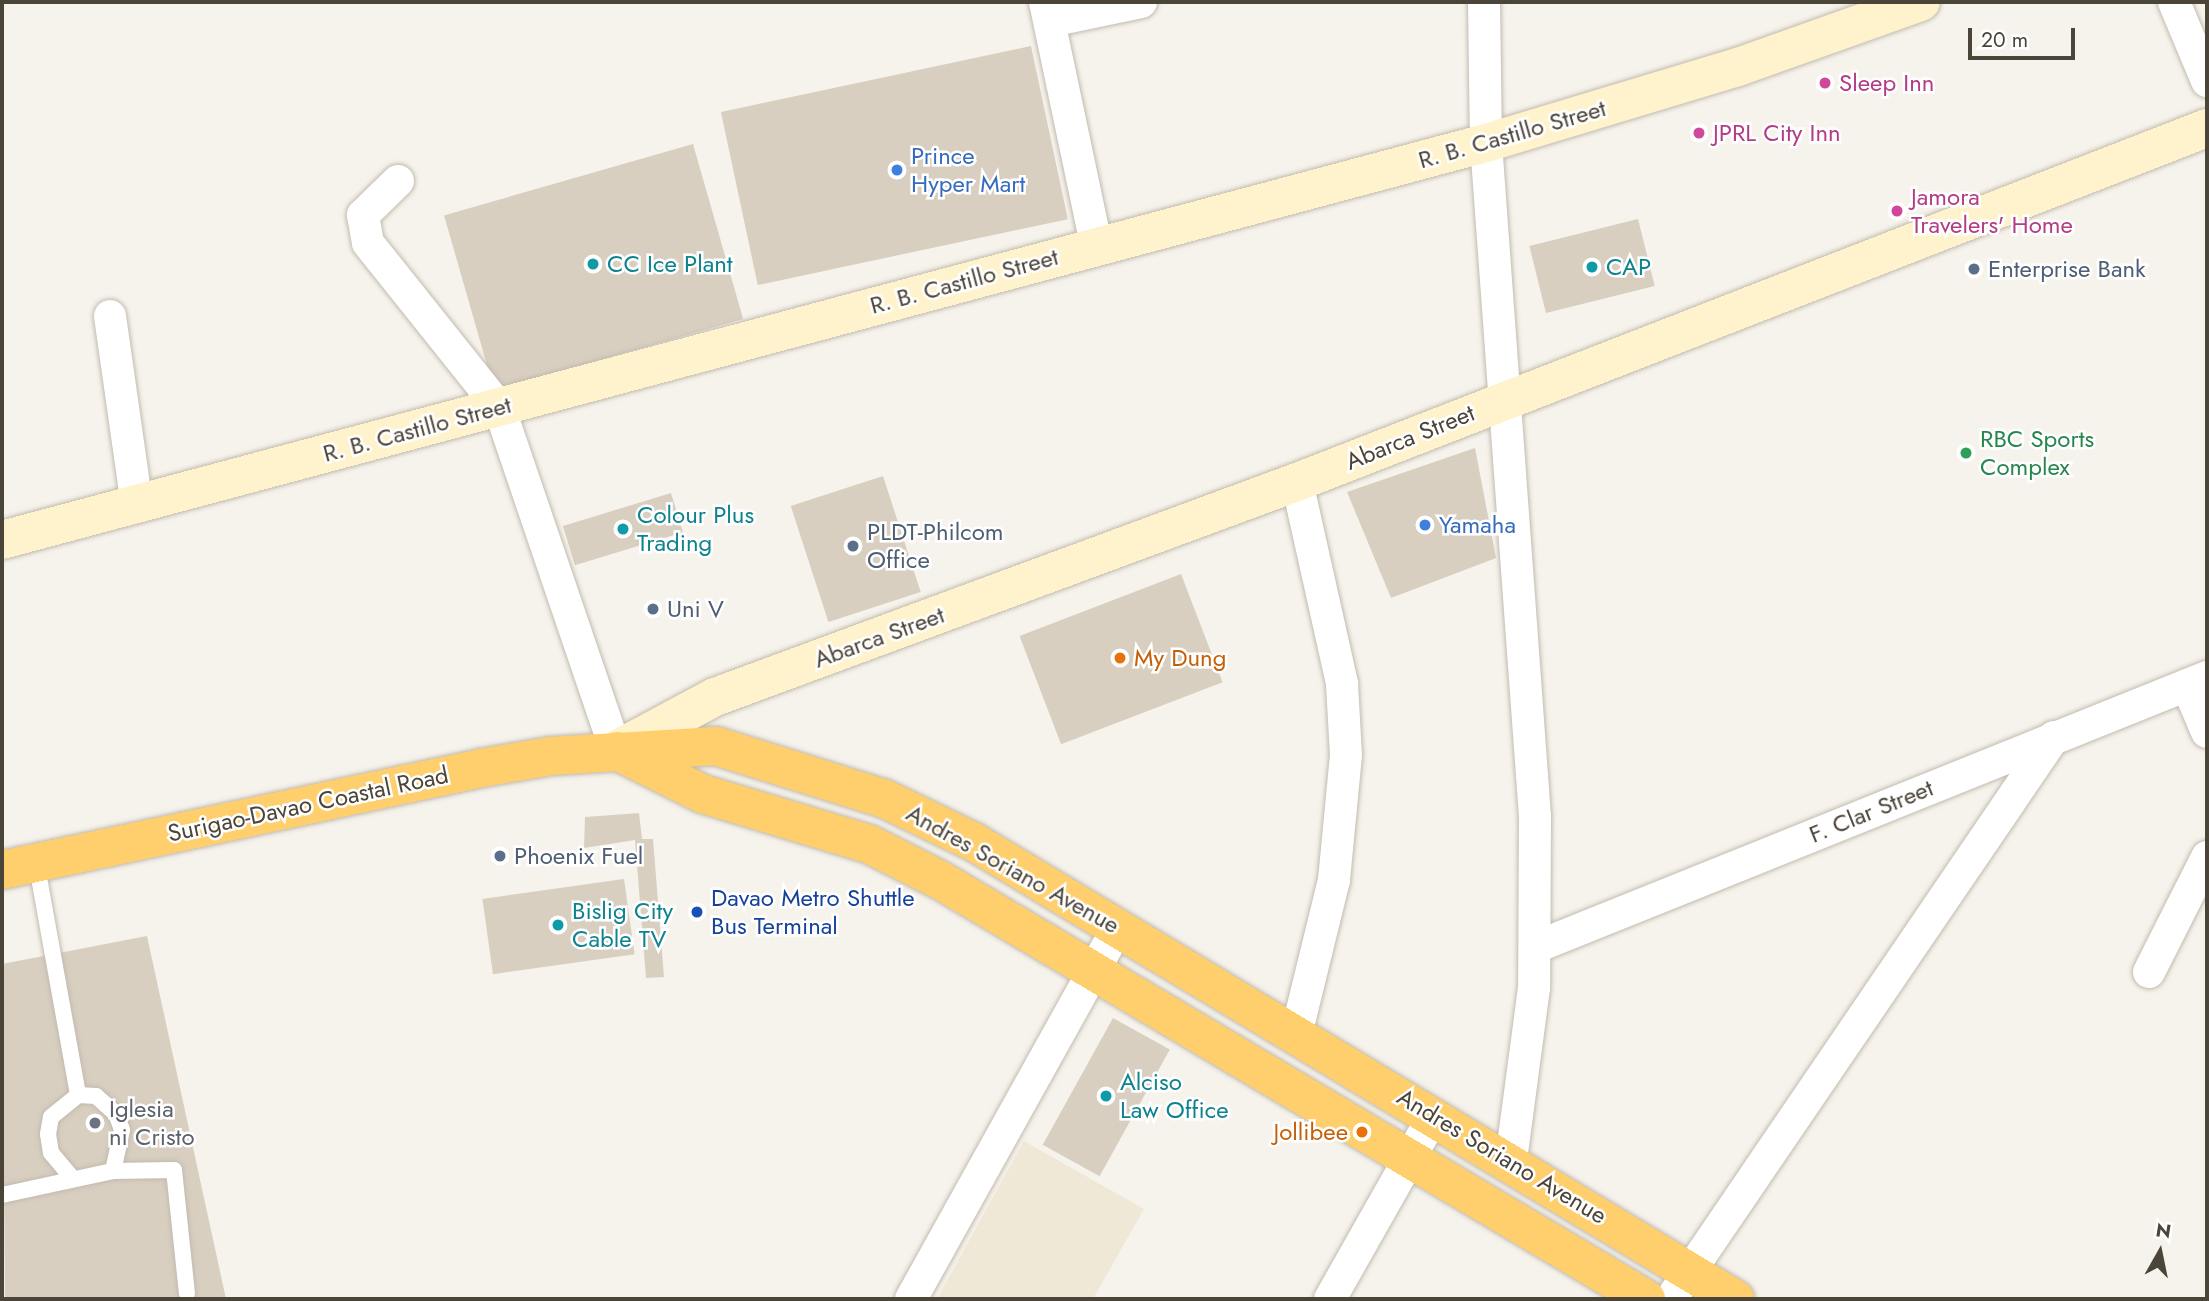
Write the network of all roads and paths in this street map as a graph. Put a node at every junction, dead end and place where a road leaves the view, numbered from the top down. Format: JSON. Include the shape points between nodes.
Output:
{"nodes":[{"id":1,"x":1141,"y":2,"type":"edge"},
{"id":2,"x":1484,"y":2,"type":"edge"},
{"id":3,"x":1921,"y":2,"type":"edge"},
{"id":4,"x":2174,"y":2,"type":"edge"},
{"id":5,"x":1047,"y":11,"type":"edge"},
{"id":6,"x":2207,"y":81,"type":"edge"},
{"id":7,"x":2207,"y":128,"type":"edge"},
{"id":8,"x":1486,"y":143,"type":"junction"},
{"id":9,"x":398,"y":181,"type":"dead end"},
{"id":10,"x":1096,"y":245,"type":"junction"},
{"id":11,"x":110,"y":316,"type":"dead end"},
{"id":12,"x":1504,"y":399,"type":"junction"},
{"id":13,"x":499,"y":407,"type":"junction"},
{"id":14,"x":1297,"y":482,"type":"junction"},
{"id":15,"x":137,"y":505,"type":"junction"},
{"id":16,"x":2,"y":540,"type":"edge"},
{"id":17,"x":2197,"y":681,"type":"edge"},
{"id":18,"x":2207,"y":732,"type":"edge"},
{"id":19,"x":2054,"y":737,"type":"junction"},
{"id":20,"x":616,"y":750,"type":"junction"},
{"id":21,"x":2207,"y":857,"type":"edge"},
{"id":22,"x":19,"y":865,"type":"edge"},
{"id":23,"x":1118,"y":927,"type":"junction"},
{"id":24,"x":1536,"y":947,"type":"junction"},
{"id":25,"x":1093,"y":968,"type":"junction"},
{"id":26,"x":2149,"y":972,"type":"dead end"},
{"id":27,"x":1297,"y":1031,"type":"junction"},
{"id":28,"x":78,"y":1095,"type":"junction"},
{"id":29,"x":1434,"y":1115,"type":"junction"},
{"id":30,"x":1410,"y":1158,"type":"junction"},
{"id":31,"x":1511,"y":1161,"type":"junction"},
{"id":32,"x":113,"y":1171,"type":"junction"},
{"id":33,"x":73,"y":1179,"type":"junction"},
{"id":34,"x":2,"y":1195,"type":"edge"},
{"id":35,"x":1680,"y":1285,"type":"edge"},
{"id":36,"x":187,"y":1293,"type":"dead end"},
{"id":37,"x":911,"y":1299,"type":"edge"},
{"id":38,"x":1330,"y":1299,"type":"edge"},
{"id":39,"x":1646,"y":1299,"type":"edge"},
{"id":40,"x":1735,"y":1299,"type":"edge"}],
"edges":[{"from":1,"to":5,"type":"street"},
{"from":2,"to":8,"type":"street"},
{"from":3,"to":8,"type":"street","name":"R. B. Castillo Street","via":[[1738,67]]},
{"from":4,"to":6,"type":"street"},
{"from":5,"to":10,"type":"street"},
{"from":7,"to":12,"type":"street","name":"Abarca Street"},
{"from":8,"to":10,"type":"street","name":"R. B. Castillo Street"},
{"from":8,"to":12,"type":"street"},
{"from":9,"to":13,"type":"street","via":[[363,215],[368,243]]},
{"from":10,"to":13,"type":"street","name":"R. B. Castillo Street"},
{"from":11,"to":15,"type":"street"},
{"from":12,"to":14,"type":"street","name":"Abarca Street"},
{"from":12,"to":24,"type":"street","via":[[1534,768]]},
{"from":13,"to":15,"type":"street","name":"R. B. Castillo Street"},
{"from":13,"to":20,"type":"street"},
{"from":14,"to":20,"type":"street","name":"Abarca Street","via":[[715,697]]},
{"from":14,"to":27,"type":"street","via":[[1342,684],[1346,755],[1334,880]]},
{"from":15,"to":16,"type":"street","name":"R. B. Castillo Street"},
{"from":17,"to":18,"type":"street"},
{"from":17,"to":19,"type":"street","name":"F. Clar Street"},
{"from":19,"to":24,"type":"street","name":"F. Clar Street"},
{"from":19,"to":35,"type":"street"},
{"from":20,"to":22,"type":"highway","name":"Surigao-Davao Coastal Road","via":[[481,768]]},
{"from":20,"to":23,"type":"highway","name":"Andres Soriano Avenue","via":[[716,746],[885,799],[974,842]]},
{"from":20,"to":25,"type":"highway","name":"Andres Soriano Avenue","via":[[704,794],[869,844]]},
{"from":21,"to":26,"type":"street"},
{"from":22,"to":28,"type":"lane"},
{"from":23,"to":25,"type":"street"},
{"from":23,"to":27,"type":"highway","name":"Andres Soriano Avenue"},
{"from":24,"to":31,"type":"street"},
{"from":25,"to":30,"type":"highway","name":"Andres Soriano Avenue"},
{"from":25,"to":37,"type":"street"},
{"from":27,"to":29,"type":"highway","name":"Andres Soriano Avenue"},
{"from":28,"to":32,"type":"lane","via":[[96,1096],[116,1114],[122,1129]]},
{"from":28,"to":33,"type":"lane","via":[[64,1101],[48,1134],[51,1153]]},
{"from":29,"to":30,"type":"street"},
{"from":29,"to":31,"type":"highway","name":"Andres Soriano Avenue"},
{"from":30,"to":38,"type":"street"},
{"from":30,"to":39,"type":"highway","name":"Andres Soriano Avenue"},
{"from":31,"to":35,"type":"highway","name":"Andres Soriano Avenue"},
{"from":32,"to":33,"type":"lane"},
{"from":32,"to":36,"type":"lane","via":[[165,1166],[179,1177]]},
{"from":33,"to":34,"type":"lane"},
{"from":35,"to":40,"type":"highway","name":"Andres Soriano Avenue"}]}
